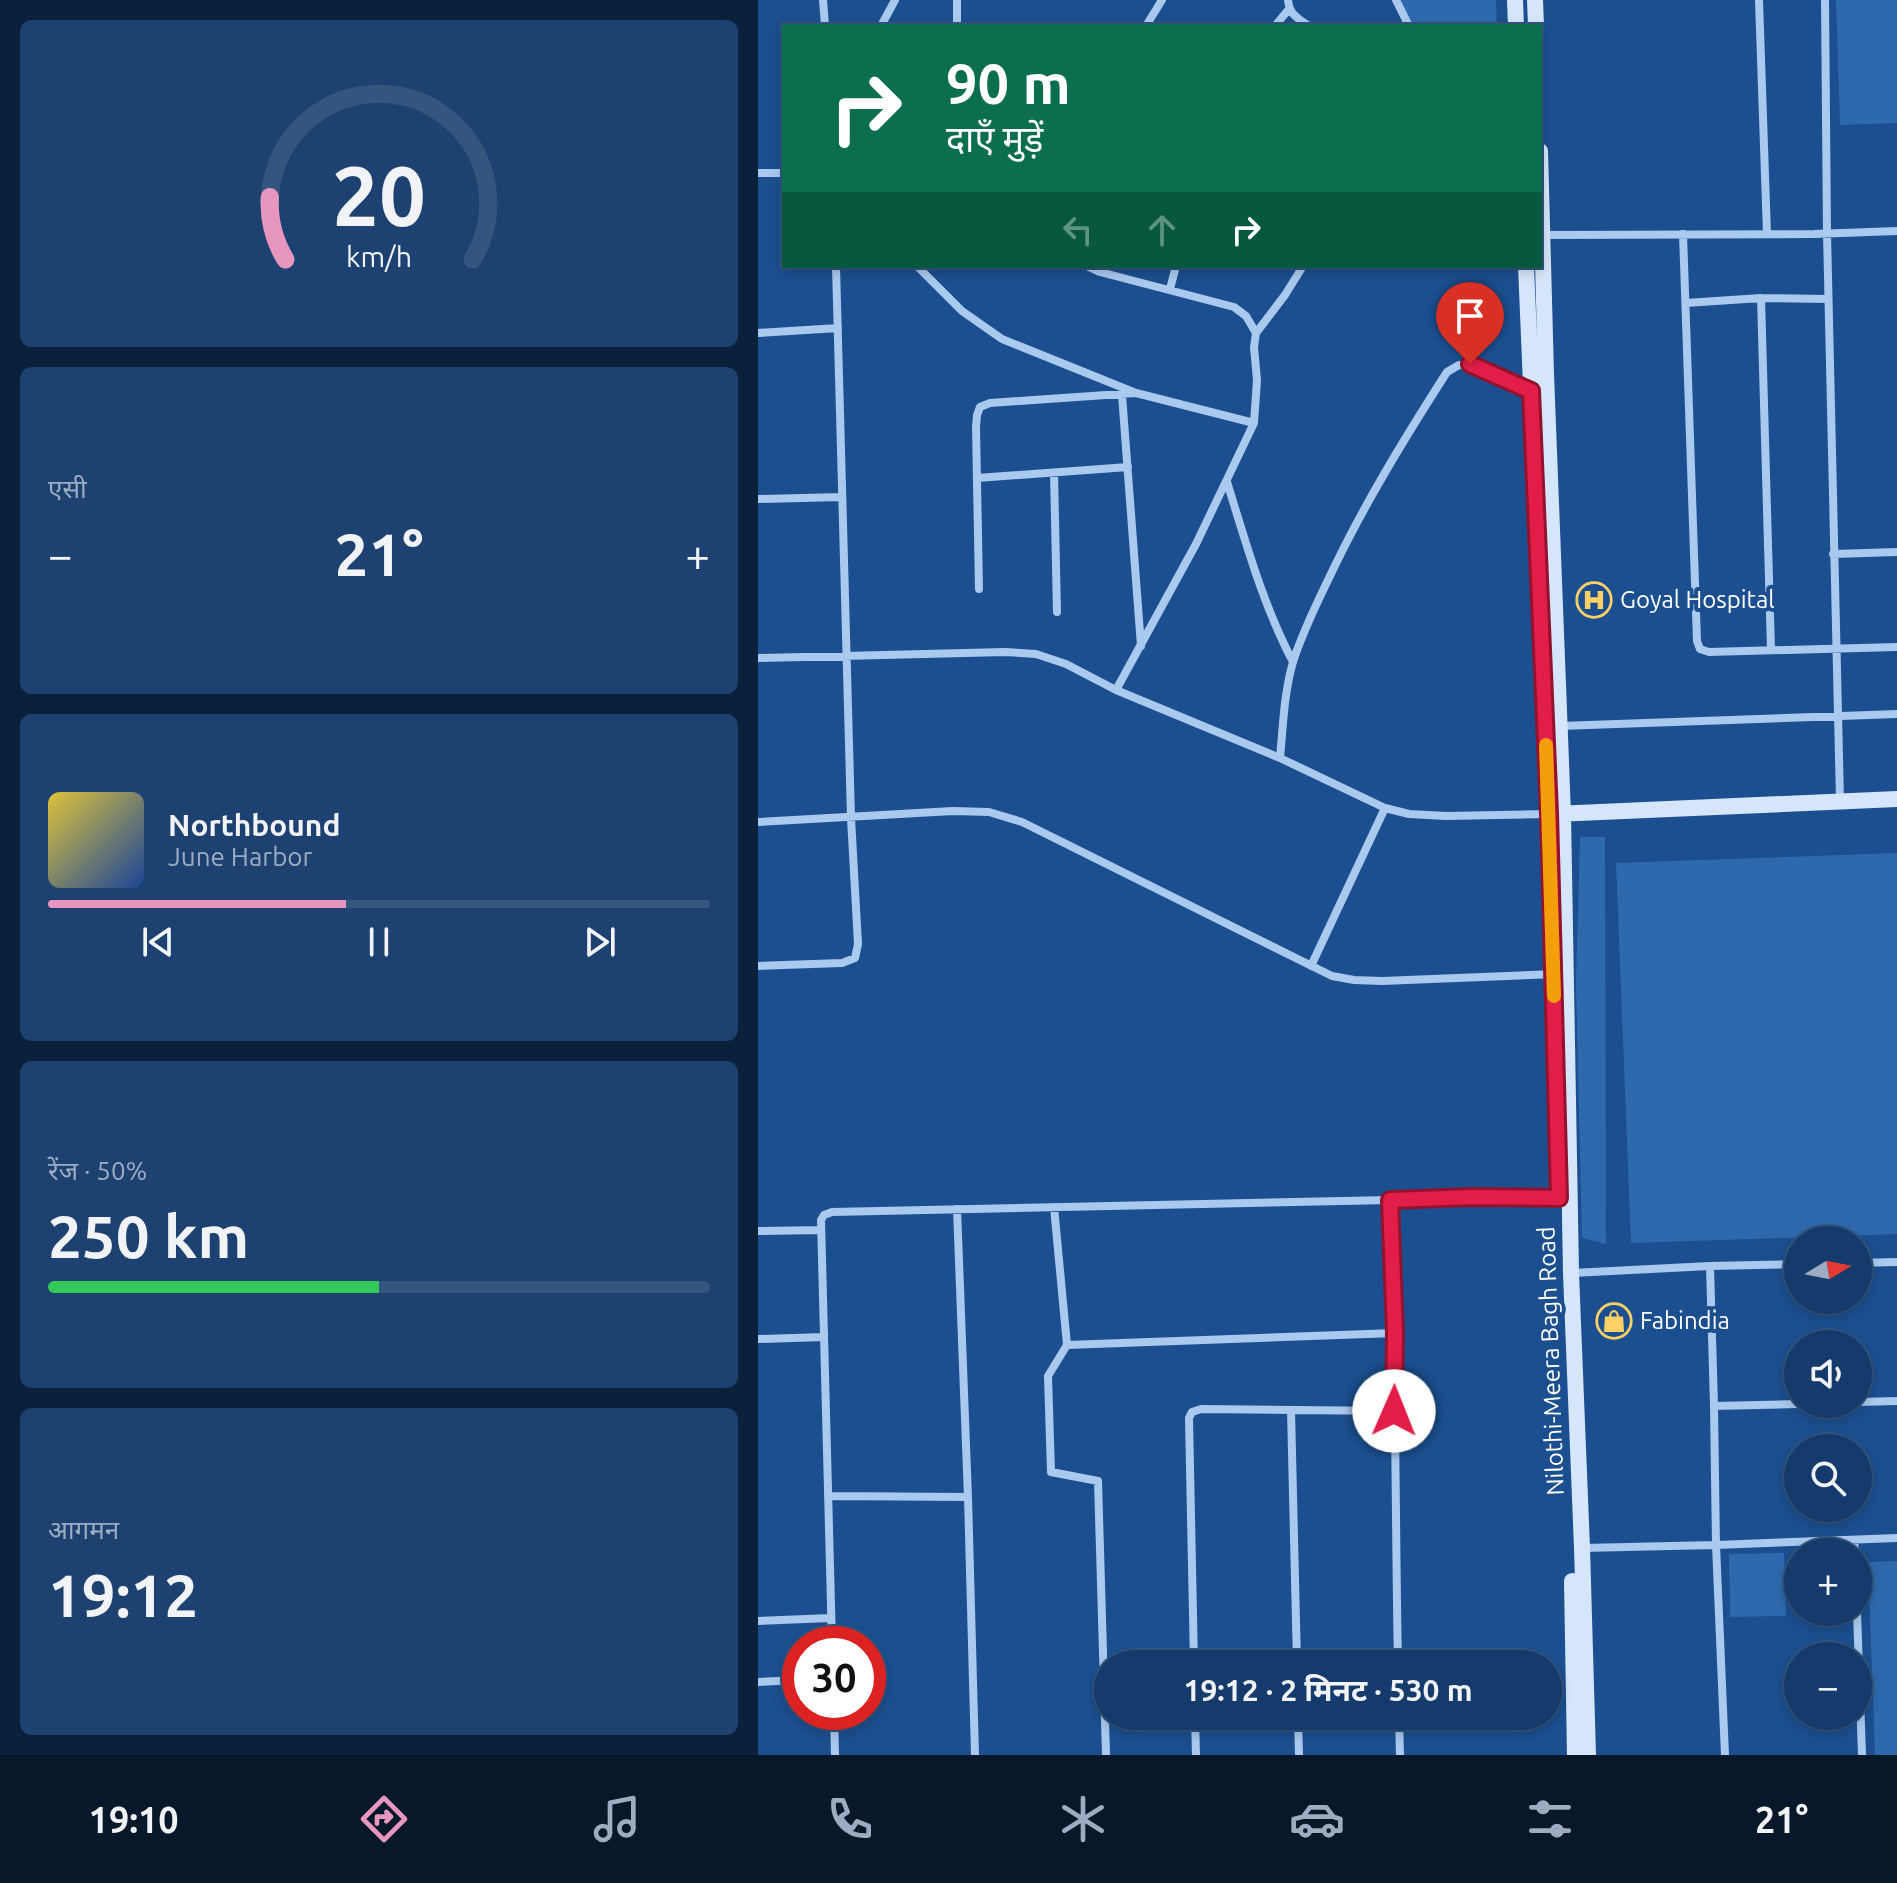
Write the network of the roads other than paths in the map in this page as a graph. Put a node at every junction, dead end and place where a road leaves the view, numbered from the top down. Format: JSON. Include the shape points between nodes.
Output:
{"nodes":[{"id":1,"x":823,"y":0,"type":"edge"},
{"id":2,"x":895,"y":0,"type":"edge"},
{"id":3,"x":957,"y":0,"type":"edge"},
{"id":4,"x":1162,"y":0,"type":"edge"},
{"id":5,"x":1396,"y":0,"type":"edge"},
{"id":6,"x":1515,"y":0,"type":"edge"},
{"id":7,"x":1535,"y":0,"type":"edge"},
{"id":8,"x":1759,"y":0,"type":"edge"},
{"id":9,"x":1825,"y":0,"type":"edge"},
{"id":10,"x":1288,"y":4,"type":"edge"},
{"id":11,"x":825,"y":24,"type":"edge"},
{"id":12,"x":882,"y":24,"type":"edge"},
{"id":13,"x":957,"y":24,"type":"edge"},
{"id":14,"x":1147,"y":24,"type":"edge"},
{"id":15,"x":1276,"y":24,"type":"edge"},
{"id":16,"x":1306,"y":24,"type":"edge"},
{"id":17,"x":1408,"y":24,"type":"edge"},
{"id":18,"x":1516,"y":24,"type":"edge"},
{"id":19,"x":1536,"y":24,"type":"edge"},
{"id":20,"x":758,"y":173,"type":"edge"},
{"id":21,"x":782,"y":173,"type":"edge"},
{"id":22,"x":1542,"y":207,"type":"edge"},
{"id":23,"x":1897,"y":231,"type":"edge"},
{"id":24,"x":1827,"y":233,"type":"junction"},
{"id":25,"x":1683,"y":234,"type":"junction"},
{"id":26,"x":1767,"y":234,"type":"junction"},
{"id":27,"x":1543,"y":235,"type":"junction"},
{"id":28,"x":836,"y":268,"type":"edge"},
{"id":29,"x":919,"y":268,"type":"edge"},
{"id":30,"x":932,"y":268,"type":"edge"},
{"id":31,"x":1091,"y":268,"type":"edge"},
{"id":32,"x":1175,"y":268,"type":"edge"},
{"id":33,"x":1302,"y":268,"type":"edge"},
{"id":34,"x":1526,"y":268,"type":"edge"},
{"id":35,"x":926,"y":276,"type":"junction"},
{"id":36,"x":1170,"y":289,"type":"junction"},
{"id":37,"x":1761,"y":298,"type":"junction"},
{"id":38,"x":1828,"y":299,"type":"junction"},
{"id":39,"x":1686,"y":303,"type":"junction"},
{"id":40,"x":838,"y":328,"type":"junction"},
{"id":41,"x":758,"y":333,"type":"edge"},
{"id":42,"x":1256,"y":333,"type":"junction"},
{"id":43,"x":1539,"y":391,"type":"junction"},
{"id":44,"x":1136,"y":393,"type":"junction"},
{"id":45,"x":1122,"y":395,"type":"junction"},
{"id":46,"x":1254,"y":423,"type":"junction"},
{"id":47,"x":1128,"y":467,"type":"junction"},
{"id":48,"x":1054,"y":473,"type":"junction"},
{"id":49,"x":977,"y":478,"type":"junction"},
{"id":50,"x":1226,"y":481,"type":"junction"},
{"id":51,"x":842,"y":497,"type":"junction"},
{"id":52,"x":758,"y":499,"type":"edge"},
{"id":53,"x":1897,"y":552,"type":"edge"},
{"id":54,"x":1833,"y":554,"type":"junction"},
{"id":55,"x":979,"y":589,"type":"dead end"},
{"id":56,"x":1057,"y":612,"type":"dead end"},
{"id":57,"x":1141,"y":646,"type":"junction"},
{"id":58,"x":1897,"y":647,"type":"edge"},
{"id":59,"x":1835,"y":649,"type":"junction"},
{"id":60,"x":1771,"y":650,"type":"junction"},
{"id":61,"x":847,"y":655,"type":"junction"},
{"id":62,"x":758,"y":658,"type":"edge"},
{"id":63,"x":1293,"y":662,"type":"junction"},
{"id":64,"x":1116,"y":690,"type":"junction"},
{"id":65,"x":1897,"y":714,"type":"edge"},
{"id":66,"x":1837,"y":716,"type":"junction"},
{"id":67,"x":1560,"y":726,"type":"junction"},
{"id":68,"x":1280,"y":758,"type":"junction"},
{"id":69,"x":1897,"y":799,"type":"edge"},
{"id":70,"x":1840,"y":802,"type":"junction"},
{"id":71,"x":1385,"y":808,"type":"junction"},
{"id":72,"x":1556,"y":814,"type":"junction"},
{"id":73,"x":851,"y":818,"type":"junction"},
{"id":74,"x":758,"y":822,"type":"edge"},
{"id":75,"x":758,"y":966,"type":"edge"},
{"id":76,"x":1311,"y":966,"type":"junction"},
{"id":77,"x":1560,"y":974,"type":"junction"},
{"id":78,"x":1559,"y":1198,"type":"junction"},
{"id":79,"x":1390,"y":1200,"type":"junction"},
{"id":80,"x":1054,"y":1207,"type":"junction"},
{"id":81,"x":957,"y":1209,"type":"junction"},
{"id":82,"x":821,"y":1230,"type":"junction"},
{"id":83,"x":758,"y":1231,"type":"edge"},
{"id":84,"x":1897,"y":1262,"type":"edge"},
{"id":85,"x":1872,"y":1263,"type":"edge"},
{"id":86,"x":1784,"y":1264,"type":"edge"},
{"id":87,"x":1710,"y":1266,"type":"junction"},
{"id":88,"x":1571,"y":1273,"type":"junction"},
{"id":89,"x":1395,"y":1333,"type":"junction"},
{"id":90,"x":824,"y":1337,"type":"junction"},
{"id":91,"x":758,"y":1339,"type":"edge"},
{"id":92,"x":1067,"y":1345,"type":"junction"},
{"id":93,"x":1897,"y":1401,"type":"edge"},
{"id":94,"x":1872,"y":1402,"type":"edge"},
{"id":95,"x":1784,"y":1404,"type":"edge"},
{"id":96,"x":1714,"y":1406,"type":"junction"},
{"id":97,"x":1291,"y":1410,"type":"junction"},
{"id":98,"x":1394,"y":1411,"type":"junction"},
{"id":99,"x":828,"y":1496,"type":"junction"},
{"id":100,"x":968,"y":1497,"type":"junction"},
{"id":101,"x":1897,"y":1538,"type":"edge"},
{"id":102,"x":1872,"y":1539,"type":"edge"},
{"id":103,"x":1784,"y":1543,"type":"edge"},
{"id":104,"x":1716,"y":1545,"type":"junction"},
{"id":105,"x":1582,"y":1548,"type":"junction"},
{"id":106,"x":831,"y":1618,"type":"junction"},
{"id":107,"x":758,"y":1621,"type":"edge"},
{"id":108,"x":831,"y":1626,"type":"edge"},
{"id":109,"x":1857,"y":1626,"type":"edge"},
{"id":110,"x":1194,"y":1650,"type":"edge"},
{"id":111,"x":1297,"y":1650,"type":"edge"},
{"id":112,"x":1398,"y":1650,"type":"edge"},
{"id":113,"x":782,"y":1681,"type":"edge"},
{"id":114,"x":758,"y":1682,"type":"edge"},
{"id":115,"x":834,"y":1730,"type":"edge"},
{"id":116,"x":1195,"y":1730,"type":"edge"},
{"id":117,"x":1298,"y":1730,"type":"edge"},
{"id":118,"x":1399,"y":1730,"type":"edge"},
{"id":119,"x":835,"y":1755,"type":"edge"},
{"id":120,"x":975,"y":1755,"type":"edge"},
{"id":121,"x":1106,"y":1755,"type":"edge"},
{"id":122,"x":1196,"y":1755,"type":"edge"},
{"id":123,"x":1299,"y":1755,"type":"edge"},
{"id":124,"x":1400,"y":1755,"type":"edge"},
{"id":125,"x":1575,"y":1755,"type":"edge"},
{"id":126,"x":1588,"y":1755,"type":"edge"},
{"id":127,"x":1725,"y":1755,"type":"edge"},
{"id":128,"x":1862,"y":1755,"type":"edge"}],
"edges":[{"from":1,"to":11,"type":"street"},
{"from":2,"to":12,"type":"street"},
{"from":3,"to":13,"type":"street"},
{"from":4,"to":14,"type":"street"},
{"from":5,"to":17,"type":"street"},
{"from":6,"to":18,"type":"street"},
{"from":7,"to":19,"type":"street"},
{"from":8,"to":26,"type":"street"},
{"from":9,"to":24,"type":"street"},
{"from":10,"to":15,"type":"street"},
{"from":10,"to":16,"type":"street"},
{"from":20,"to":21,"type":"street"},
{"from":22,"to":27,"type":"street","name":"Nilothi-Meera Bagh Road"},
{"from":23,"to":24,"type":"street"},
{"from":24,"to":26,"type":"street"},
{"from":24,"to":38,"type":"street"},
{"from":25,"to":26,"type":"street"},
{"from":25,"to":27,"type":"street"},
{"from":25,"to":39,"type":"street"},
{"from":27,"to":43,"type":"street","name":"Nilothi-Meera Bagh Road"},
{"from":28,"to":40,"type":"street"},
{"from":29,"to":35,"type":"street"},
{"from":30,"to":35,"type":"street"},
{"from":31,"to":36,"type":"street"},
{"from":32,"to":36,"type":"street"},
{"from":33,"to":42,"type":"street"},
{"from":34,"to":43,"type":"street","name":"Nilothi-Meera Bagh Road"},
{"from":35,"to":44,"type":"street","via":[[1002,339]]},
{"from":36,"to":42,"type":"street","via":[[1234,307]]},
{"from":37,"to":38,"type":"street"},
{"from":37,"to":39,"type":"street"},
{"from":37,"to":60,"type":"street"},
{"from":38,"to":54,"type":"street"},
{"from":39,"to":60,"type":"street","via":[[1697,641],[1709,652]]},
{"from":40,"to":41,"type":"street"},
{"from":40,"to":51,"type":"street"},
{"from":42,"to":46,"type":"street"},
{"from":43,"to":63,"type":"street","via":[[1470,364],[1447,372],[1354,525]]},
{"from":43,"to":67,"type":"street","name":"Nilothi-Meera Bagh Road"},
{"from":43,"to":72,"type":"street","name":"Nilothi-Meera Bagh Road"},
{"from":44,"to":45,"type":"street"},
{"from":44,"to":46,"type":"street"},
{"from":45,"to":47,"type":"street"},
{"from":45,"to":49,"type":"street","via":[[980,407]]},
{"from":46,"to":50,"type":"street"},
{"from":47,"to":48,"type":"street"},
{"from":47,"to":57,"type":"street"},
{"from":48,"to":49,"type":"street"},
{"from":48,"to":56,"type":"street"},
{"from":49,"to":55,"type":"street"},
{"from":50,"to":57,"type":"street"},
{"from":50,"to":63,"type":"street","via":[[1265,603]]},
{"from":51,"to":52,"type":"street"},
{"from":51,"to":61,"type":"street"},
{"from":53,"to":54,"type":"street"},
{"from":54,"to":59,"type":"street"},
{"from":57,"to":64,"type":"street"},
{"from":58,"to":59,"type":"street"},
{"from":59,"to":60,"type":"street"},
{"from":59,"to":66,"type":"street"},
{"from":61,"to":62,"type":"street"},
{"from":61,"to":64,"type":"street","via":[[1036,654]]},
{"from":61,"to":73,"type":"street"},
{"from":63,"to":68,"type":"street"},
{"from":64,"to":68,"type":"street"},
{"from":65,"to":66,"type":"street"},
{"from":66,"to":67,"type":"street"},
{"from":66,"to":70,"type":"street"},
{"from":67,"to":72,"type":"street","name":"Nilothi-Meera Bagh Road"},
{"from":68,"to":71,"type":"street"},
{"from":69,"to":70,"type":"street"},
{"from":70,"to":72,"type":"street"},
{"from":71,"to":72,"type":"street","via":[[1446,816]]},
{"from":71,"to":76,"type":"street"},
{"from":72,"to":77,"type":"street","name":"Nilothi-Meera Bagh Road"},
{"from":73,"to":74,"type":"street"},
{"from":73,"to":75,"type":"street","via":[[855,958]]},
{"from":73,"to":76,"type":"street","via":[[953,811],[1011,818]]},
{"from":76,"to":77,"type":"street","via":[[1332,976],[1382,981]]},
{"from":77,"to":78,"type":"street","name":"Nilothi-Meera Bagh Road"},
{"from":77,"to":88,"type":"street","name":"Nilothi-Meera Bagh Road"},
{"from":78,"to":79,"type":"street"},
{"from":78,"to":125,"type":"street","name":"Nilothi-Meera Bagh Road"},
{"from":79,"to":80,"type":"street"},
{"from":79,"to":89,"type":"street"},
{"from":80,"to":81,"type":"street"},
{"from":80,"to":92,"type":"street"},
{"from":81,"to":82,"type":"street","via":[[832,1212],[824,1215]]},
{"from":81,"to":100,"type":"street"},
{"from":82,"to":83,"type":"street"},
{"from":82,"to":90,"type":"street"},
{"from":84,"to":85,"type":"street"},
{"from":86,"to":87,"type":"street"},
{"from":87,"to":88,"type":"street"},
{"from":87,"to":96,"type":"street"},
{"from":88,"to":105,"type":"street","name":"Nilothi-Meera Bagh Road"},
{"from":89,"to":92,"type":"street"},
{"from":89,"to":98,"type":"street"},
{"from":90,"to":91,"type":"street"},
{"from":90,"to":99,"type":"street"},
{"from":92,"to":121,"type":"street","via":[[1048,1376],[1051,1472],[1098,1481]]},
{"from":93,"to":94,"type":"street"},
{"from":95,"to":96,"type":"street"},
{"from":96,"to":104,"type":"street"},
{"from":97,"to":98,"type":"street"},
{"from":97,"to":110,"type":"street","via":[[1201,1409],[1189,1418]]},
{"from":97,"to":111,"type":"street"},
{"from":98,"to":112,"type":"street"},
{"from":99,"to":100,"type":"street"},
{"from":99,"to":106,"type":"street"},
{"from":100,"to":120,"type":"street"},
{"from":101,"to":102,"type":"street"},
{"from":103,"to":104,"type":"street"},
{"from":104,"to":105,"type":"street"},
{"from":104,"to":127,"type":"street"},
{"from":105,"to":126,"type":"street","name":"Nilothi-Meera Bagh Road"},
{"from":106,"to":107,"type":"street"},
{"from":106,"to":108,"type":"street"},
{"from":109,"to":128,"type":"street"},
{"from":113,"to":114,"type":"street"},
{"from":115,"to":119,"type":"street"},
{"from":116,"to":122,"type":"street"},
{"from":117,"to":123,"type":"street"},
{"from":118,"to":124,"type":"street"}]}
